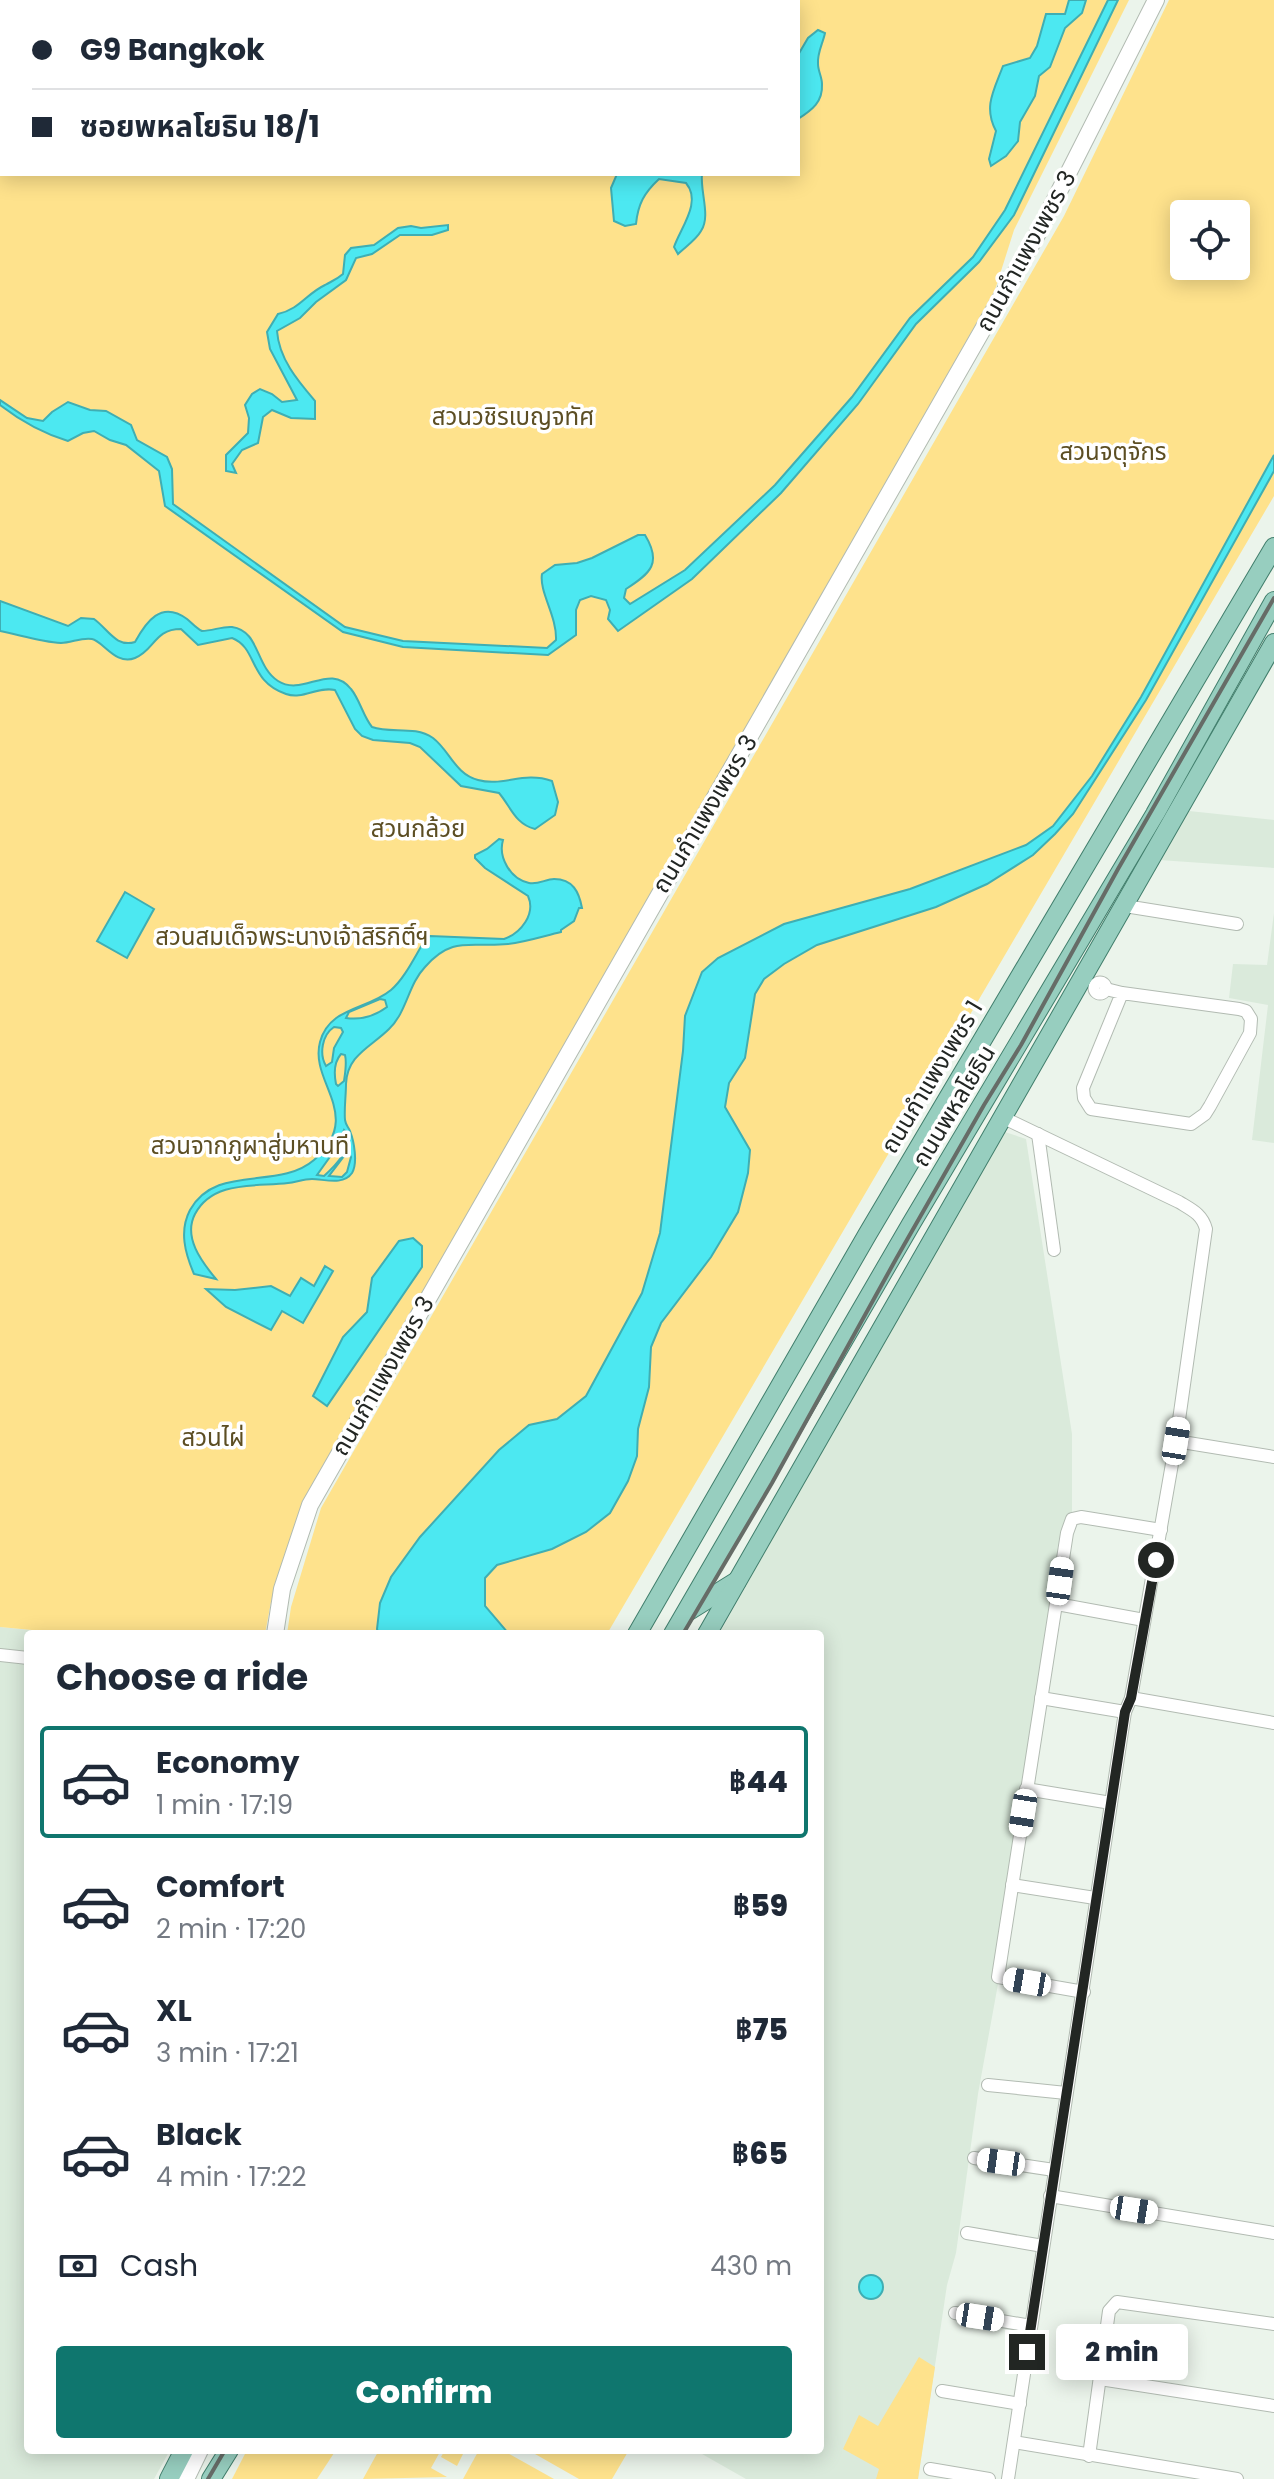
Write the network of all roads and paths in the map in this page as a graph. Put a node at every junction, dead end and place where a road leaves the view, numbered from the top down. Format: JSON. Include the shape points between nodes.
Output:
{"nodes":[{"id":1,"x":1156,"y":0,"type":"edge"},
{"id":2,"x":1274,"y":547,"type":"edge"},
{"id":3,"x":1274,"y":601,"type":"edge"},
{"id":4,"x":1274,"y":643,"type":"edge"},
{"id":5,"x":1269,"y":662,"type":"edge"},
{"id":6,"x":1186,"y":757,"type":"junction"},
{"id":7,"x":1178,"y":811,"type":"junction"},
{"id":8,"x":1125,"y":906,"type":"junction"},
{"id":9,"x":1237,"y":924,"type":"dead end"},
{"id":10,"x":1095,"y":984,"type":"junction"},
{"id":11,"x":1122,"y":993,"type":"junction"},
{"id":12,"x":1004,"y":1118,"type":"junction"},
{"id":13,"x":1038,"y":1134,"type":"junction"},
{"id":14,"x":1054,"y":1250,"type":"dead end"},
{"id":15,"x":1176,"y":1441,"type":"junction"},
{"id":16,"x":1274,"y":1457,"type":"edge"},
{"id":17,"x":1161,"y":1530,"type":"junction"},
{"id":18,"x":739,"y":1579,"type":"junction"},
{"id":19,"x":1057,"y":1604,"type":"junction"},
{"id":20,"x":685,"y":1614,"type":"junction"},
{"id":21,"x":1144,"y":1620,"type":"junction"},
{"id":22,"x":276,"y":1630,"type":"edge"},
{"id":23,"x":639,"y":1630,"type":"edge"},
{"id":24,"x":675,"y":1630,"type":"edge"},
{"id":25,"x":709,"y":1630,"type":"edge"},
{"id":26,"x":0,"y":1655,"type":"edge"},
{"id":27,"x":24,"y":1658,"type":"edge"},
{"id":28,"x":1041,"y":1698,"type":"junction"},
{"id":29,"x":1131,"y":1698,"type":"junction"},
{"id":30,"x":1125,"y":1712,"type":"junction"},
{"id":31,"x":1274,"y":1723,"type":"edge"},
{"id":32,"x":1026,"y":1789,"type":"junction"},
{"id":33,"x":1111,"y":1803,"type":"junction"},
{"id":34,"x":1012,"y":1885,"type":"junction"},
{"id":35,"x":1095,"y":1898,"type":"junction"},
{"id":36,"x":1084,"y":1992,"type":"junction"},
{"id":37,"x":988,"y":2085,"type":"dead end"},
{"id":38,"x":1066,"y":2093,"type":"junction"},
{"id":39,"x":974,"y":2158,"type":"dead end"},
{"id":40,"x":1054,"y":2170,"type":"junction"},
{"id":41,"x":1050,"y":2196,"type":"junction"},
{"id":42,"x":967,"y":2233,"type":"dead end"},
{"id":43,"x":1274,"y":2233,"type":"edge"},
{"id":44,"x":1043,"y":2246,"type":"junction"},
{"id":45,"x":955,"y":2313,"type":"dead end"},
{"id":46,"x":1274,"y":2324,"type":"edge"},
{"id":47,"x":1031,"y":2326,"type":"junction"},
{"id":48,"x":1100,"y":2379,"type":"junction"},
{"id":49,"x":942,"y":2391,"type":"dead end"},
{"id":50,"x":1020,"y":2404,"type":"junction"},
{"id":51,"x":1274,"y":2406,"type":"edge"},
{"id":52,"x":1014,"y":2442,"type":"junction"},
{"id":53,"x":182,"y":2454,"type":"edge"},
{"id":54,"x":198,"y":2454,"type":"edge"},
{"id":55,"x":227,"y":2454,"type":"edge"},
{"id":56,"x":1089,"y":2456,"type":"junction"},
{"id":57,"x":930,"y":2469,"type":"dead end"},
{"id":58,"x":169,"y":2479,"type":"edge"},
{"id":59,"x":186,"y":2479,"type":"edge"},
{"id":60,"x":211,"y":2479,"type":"edge"},
{"id":61,"x":989,"y":2479,"type":"edge"},
{"id":62,"x":1008,"y":2479,"type":"edge"},
{"id":63,"x":1237,"y":2479,"type":"edge"}],
"edges":[{"from":1,"to":22,"type":"street","name":"ถนนกำแพงเพชร 3","via":[[1022,260],[310,1505],[282,1589]]},
{"from":2,"to":23,"type":"main road","name":"ถนนกำแพงเพชร 1"},
{"from":3,"to":6,"type":"main road","name":"ถนนพหลโยธิน"},
{"from":4,"to":5,"type":"main road","name":"ถนนพหลโยธิน"},
{"from":5,"to":7,"type":"main road","name":"ถนนพหลโยธิน"},
{"from":6,"to":7,"type":"main road"},
{"from":6,"to":20,"type":"main road","name":"ถนนพหลโยธิน"},
{"from":7,"to":8,"type":"main road","name":"ถนนพหลโยธิน"},
{"from":8,"to":9,"type":"street"},
{"from":8,"to":10,"type":"main road","name":"ถนนพหลโยธิน"},
{"from":10,"to":11,"type":"street"},
{"from":10,"to":12,"type":"main road","name":"ถนนพหลโยธิน"},
{"from":11,"to":11,"type":"street","via":[[1083,1088],[1085,1103],[1091,1109],[1191,1124],[1210,1106],[1250,1033],[1251,1019],[1239,1009]]},
{"from":12,"to":13,"type":"street"},
{"from":12,"to":18,"type":"main road","name":"ถนนพหลโยธิน"},
{"from":13,"to":14,"type":"street"},
{"from":13,"to":15,"type":"street","via":[[1179,1202],[1204,1220],[1205,1245]]},
{"from":15,"to":16,"type":"street"},
{"from":15,"to":17,"type":"street"},
{"from":17,"to":19,"type":"street","via":[[1072,1519]]},
{"from":17,"to":21,"type":"street"},
{"from":18,"to":20,"type":"main road"},
{"from":18,"to":25,"type":"main road","name":"ถนนพหลโยธิน"},
{"from":19,"to":21,"type":"street"},
{"from":19,"to":28,"type":"street"},
{"from":20,"to":24,"type":"main road","name":"ถนนพหลโยธิน"},
{"from":21,"to":29,"type":"street"},
{"from":26,"to":27,"type":"street"},
{"from":28,"to":30,"type":"street"},
{"from":28,"to":32,"type":"street"},
{"from":29,"to":30,"type":"street"},
{"from":29,"to":31,"type":"street"},
{"from":30,"to":33,"type":"street"},
{"from":32,"to":33,"type":"street"},
{"from":32,"to":34,"type":"street"},
{"from":33,"to":35,"type":"street"},
{"from":34,"to":35,"type":"street"},
{"from":34,"to":36,"type":"street","via":[[998,1977]]},
{"from":35,"to":36,"type":"street"},
{"from":36,"to":38,"type":"street"},
{"from":37,"to":38,"type":"street"},
{"from":38,"to":40,"type":"street"},
{"from":39,"to":40,"type":"street"},
{"from":40,"to":41,"type":"street"},
{"from":41,"to":43,"type":"street"},
{"from":41,"to":44,"type":"street"},
{"from":42,"to":44,"type":"street"},
{"from":44,"to":47,"type":"street"},
{"from":45,"to":47,"type":"street"},
{"from":46,"to":48,"type":"street","via":[[1117,2302],[1109,2311]]},
{"from":47,"to":50,"type":"street"},
{"from":48,"to":51,"type":"street"},
{"from":48,"to":56,"type":"street"},
{"from":49,"to":50,"type":"street"},
{"from":50,"to":52,"type":"street"},
{"from":52,"to":56,"type":"street"},
{"from":52,"to":62,"type":"street"},
{"from":53,"to":58,"type":"main road"},
{"from":54,"to":59,"type":"street"},
{"from":55,"to":60,"type":"main road"},
{"from":56,"to":63,"type":"street"},
{"from":57,"to":61,"type":"street"}]}
